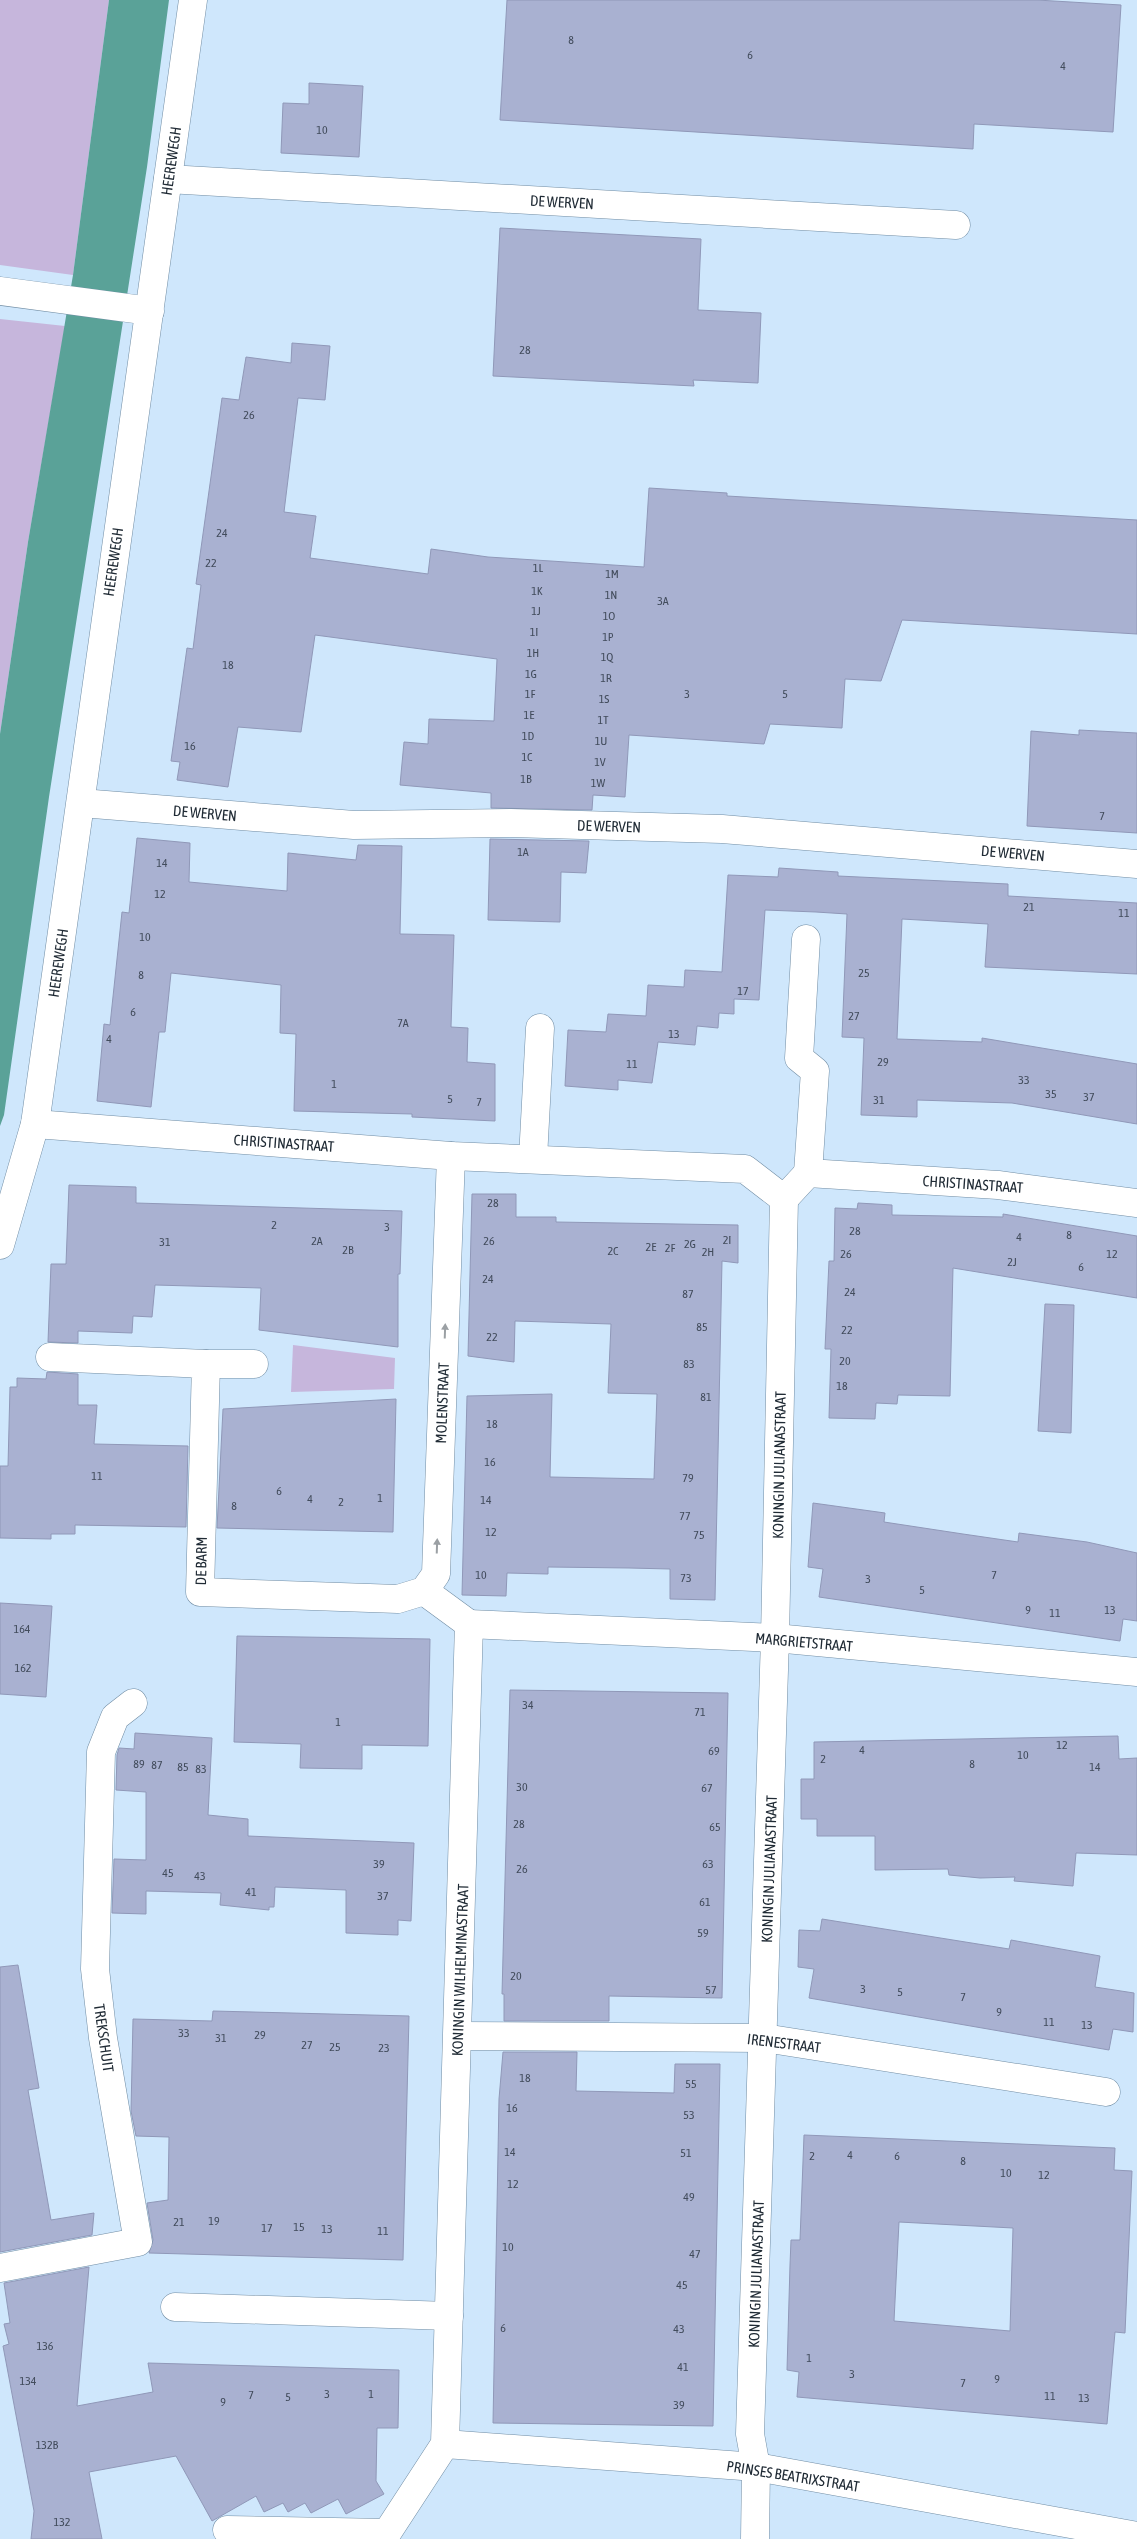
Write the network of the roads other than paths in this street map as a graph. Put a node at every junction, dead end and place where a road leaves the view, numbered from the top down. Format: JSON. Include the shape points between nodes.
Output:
{"nodes":[{"id":1,"x":194,"y":0,"type":"edge"},
{"id":2,"x":168,"y":179,"type":"junction"},
{"id":3,"x":956,"y":225,"type":"dead end"},
{"id":4,"x":0,"y":291,"type":"edge"},
{"id":5,"x":137,"y":309,"type":"junction"},
{"id":6,"x":81,"y":803,"type":"junction"},
{"id":7,"x":1137,"y":864,"type":"edge"},
{"id":8,"x":806,"y":939,"type":"dead end"},
{"id":9,"x":540,"y":1028,"type":"dead end"},
{"id":10,"x":35,"y":1124,"type":"junction"},
{"id":11,"x":451,"y":1156,"type":"junction"},
{"id":12,"x":533,"y":1158,"type":"junction"},
{"id":13,"x":808,"y":1173,"type":"junction"},
{"id":14,"x":784,"y":1199,"type":"junction"},
{"id":15,"x":1137,"y":1203,"type":"edge"},
{"id":16,"x":0,"y":1246,"type":"edge"},
{"id":17,"x":50,"y":1357,"type":"dead end"},
{"id":18,"x":206,"y":1364,"type":"junction"},
{"id":19,"x":254,"y":1364,"type":"dead end"},
{"id":20,"x":424,"y":1591,"type":"junction"},
{"id":21,"x":469,"y":1624,"type":"junction"},
{"id":22,"x":775,"y":1638,"type":"junction"},
{"id":23,"x":1137,"y":1672,"type":"edge"},
{"id":24,"x":133,"y":1703,"type":"dead end"},
{"id":25,"x":458,"y":2036,"type":"junction"},
{"id":26,"x":764,"y":2038,"type":"junction"},
{"id":27,"x":1106,"y":2092,"type":"dead end"},
{"id":28,"x":0,"y":2268,"type":"edge"},
{"id":29,"x":175,"y":2307,"type":"dead end"},
{"id":30,"x":449,"y":2316,"type":"junction"},
{"id":31,"x":445,"y":2444,"type":"junction"},
{"id":32,"x":756,"y":2467,"type":"junction"},
{"id":33,"x":227,"y":2530,"type":"dead end"},
{"id":34,"x":1137,"y":2536,"type":"edge"},
{"id":35,"x":755,"y":2539,"type":"edge"}],
"edges":[{"from":1,"to":2,"type":"street","name":"HEEREWEGH"},
{"from":2,"to":3,"type":"street","name":"DE WERVEN"},
{"from":2,"to":5,"type":"street","name":"HEEREWEGH"},
{"from":4,"to":5,"type":"street"},
{"from":5,"to":6,"type":"street","name":"HEEREWEGH","via":[[117,530]]},
{"from":6,"to":7,"type":"street","name":"DE WERVEN","via":[[354,825],[510,823],[722,829]]},
{"from":6,"to":10,"type":"street","name":"HEEREWEGH"},
{"from":8,"to":13,"type":"street","via":[[799,1058],[815,1071]]},
{"from":9,"to":12,"type":"street"},
{"from":10,"to":11,"type":"street","name":"CHRISTINASTRAAT"},
{"from":10,"to":16,"type":"street","name":"HEEREWEGH"},
{"from":11,"to":12,"type":"street","name":"CHRISTINASTRAAT"},
{"from":20,"to":11,"type":"street","name":"MOLENSTRAAT","one_way":true,"via":[[436,1574]]},
{"from":12,"to":14,"type":"street","name":"CHRISTINASTRAAT","via":[[745,1169]]},
{"from":13,"to":14,"type":"street"},
{"from":13,"to":15,"type":"street","name":"CHRISTINASTRAAT","via":[[998,1185]]},
{"from":14,"to":22,"type":"street","name":"KONINGIN JULIANASTRAAT"},
{"from":17,"to":18,"type":"street"},
{"from":18,"to":19,"type":"street"},
{"from":18,"to":20,"type":"street","name":"DE BARM","via":[[200,1592],[398,1598]]},
{"from":20,"to":21,"type":"street"},
{"from":21,"to":22,"type":"street","name":"MARGRIETSTRAAT"},
{"from":21,"to":25,"type":"street","name":"KONINGIN WILHELMINASTRAAT"},
{"from":22,"to":23,"type":"street","name":"MARGRIETSTRAAT"},
{"from":22,"to":26,"type":"street","name":"KONINGIN JULIANASTRAAT"},
{"from":24,"to":28,"type":"street","name":"TREKSCHUIT","via":[[115,1717],[101,1752],[94,1969],[102,2038],[138,2242]]},
{"from":25,"to":26,"type":"street","name":"IRENESTRAAT"},
{"from":25,"to":30,"type":"street","name":"KONINGIN WILHELMINASTRAAT"},
{"from":26,"to":27,"type":"street","name":"IRENESTRAAT"},
{"from":26,"to":32,"type":"street","name":"KONINGIN JULIANASTRAAT","via":[[750,2434]]},
{"from":29,"to":30,"type":"street"},
{"from":30,"to":31,"type":"street","name":"KONINGIN WILHELMINASTRAAT"},
{"from":31,"to":32,"type":"street","name":"PRINSES BEATRIXSTRAAT"},
{"from":31,"to":33,"type":"street","via":[[387,2534]]},
{"from":32,"to":34,"type":"street","name":"PRINSES BEATRIXSTRAAT"},
{"from":32,"to":35,"type":"street","name":"KONINGIN JULIANASTRAAT"}]}
